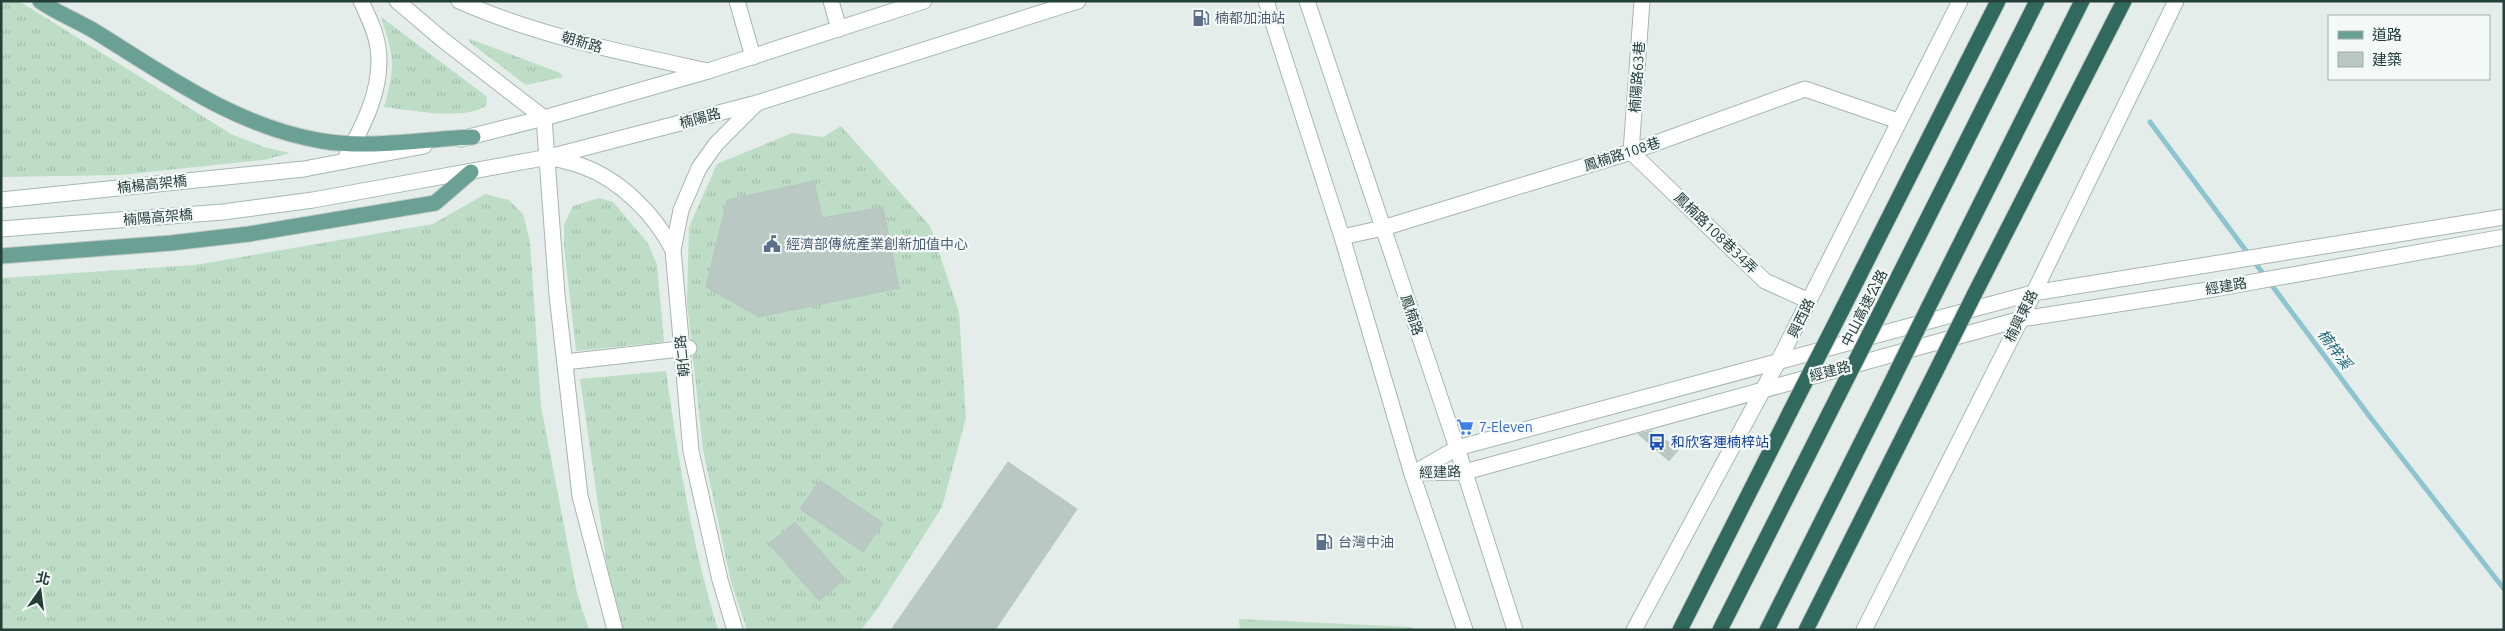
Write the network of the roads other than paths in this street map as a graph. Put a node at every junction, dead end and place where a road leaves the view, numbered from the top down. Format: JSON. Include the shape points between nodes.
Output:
{"nodes":[{"id":1,"x":40,"y":1,"type":"edge"},
{"id":2,"x":62,"y":1,"type":"edge"},
{"id":3,"x":361,"y":1,"type":"edge"},
{"id":4,"x":397,"y":1,"type":"edge"},
{"id":5,"x":459,"y":1,"type":"edge"},
{"id":6,"x":737,"y":1,"type":"edge"},
{"id":7,"x":831,"y":1,"type":"edge"},
{"id":8,"x":924,"y":1,"type":"edge"},
{"id":9,"x":1078,"y":1,"type":"edge"},
{"id":10,"x":1266,"y":1,"type":"edge"},
{"id":11,"x":1307,"y":1,"type":"edge"},
{"id":12,"x":1642,"y":1,"type":"edge"},
{"id":13,"x":1960,"y":1,"type":"edge"},
{"id":14,"x":1998,"y":1,"type":"edge"},
{"id":15,"x":2037,"y":1,"type":"edge"},
{"id":16,"x":2082,"y":1,"type":"edge"},
{"id":17,"x":2124,"y":1,"type":"edge"},
{"id":18,"x":2176,"y":1,"type":"edge"},
{"id":19,"x":476,"y":5,"type":"edge"},
{"id":20,"x":80,"y":22,"type":"junction"},
{"id":21,"x":839,"y":29,"type":"junction"},
{"id":22,"x":754,"y":56,"type":"junction"},
{"id":23,"x":708,"y":71,"type":"junction"},
{"id":24,"x":757,"y":103,"type":"junction"},
{"id":25,"x":544,"y":118,"type":"junction"},
{"id":26,"x":1898,"y":121,"type":"junction"},
{"id":27,"x":473,"y":137,"type":"junction"},
{"id":28,"x":354,"y":144,"type":"junction"},
{"id":29,"x":1631,"y":152,"type":"junction"},
{"id":30,"x":548,"y":157,"type":"junction"},
{"id":31,"x":344,"y":161,"type":"junction"},
{"id":32,"x":471,"y":172,"type":"junction"},
{"id":33,"x":1,"y":200,"type":"edge"},
{"id":34,"x":313,"y":200,"type":"joint"},
{"id":35,"x":2504,"y":217,"type":"edge"},
{"id":36,"x":1383,"y":228,"type":"junction"},
{"id":37,"x":1,"y":229,"type":"edge"},
{"id":38,"x":1342,"y":237,"type":"junction"},
{"id":39,"x":2504,"y":237,"type":"edge"},
{"id":40,"x":673,"y":250,"type":"junction"},
{"id":41,"x":1,"y":256,"type":"edge"},
{"id":42,"x":2033,"y":293,"type":"junction"},
{"id":43,"x":1809,"y":301,"type":"junction"},
{"id":44,"x":2021,"y":318,"type":"junction"},
{"id":45,"x":685,"y":349,"type":"junction"},
{"id":46,"x":1779,"y":360,"type":"junction"},
{"id":47,"x":565,"y":362,"type":"junction"},
{"id":48,"x":1763,"y":390,"type":"junction"},
{"id":49,"x":1457,"y":448,"type":"junction"},
{"id":50,"x":1465,"y":472,"type":"junction"},
{"id":51,"x":1412,"y":474,"type":"junction"},
{"id":52,"x":615,"y":630,"type":"edge"},
{"id":53,"x":735,"y":630,"type":"edge"},
{"id":54,"x":1465,"y":630,"type":"edge"},
{"id":55,"x":1515,"y":630,"type":"edge"},
{"id":56,"x":1634,"y":630,"type":"edge"},
{"id":57,"x":1680,"y":630,"type":"edge"},
{"id":58,"x":1720,"y":630,"type":"edge"},
{"id":59,"x":1767,"y":630,"type":"edge"},
{"id":60,"x":1806,"y":630,"type":"edge"},
{"id":61,"x":1864,"y":630,"type":"edge"}],
"edges":[{"from":1,"to":20,"type":"main road"},
{"from":2,"to":20,"type":"main road"},
{"from":3,"to":28,"type":"street","via":[[377,41],[379,70],[364,123]]},
{"from":4,"to":25,"type":"street"},
{"from":5,"to":19,"type":"street","name":"朝新路"},
{"from":6,"to":22,"type":"street"},
{"from":7,"to":21,"type":"street"},
{"from":8,"to":21,"type":"street"},
{"from":9,"to":24,"type":"street","name":"楠陽路"},
{"from":10,"to":38,"type":"street"},
{"from":11,"to":36,"type":"street","name":"鳳楠路"},
{"from":12,"to":29,"type":"street","name":"楠陽路63巷"},
{"from":13,"to":26,"type":"street","name":"興西路"},
{"from":14,"to":57,"type":"highway","bridge":true},
{"from":15,"to":58,"type":"highway","name":"中山高速公路","bridge":true},
{"from":16,"to":59,"type":"highway","bridge":true},
{"from":17,"to":60,"type":"highway","bridge":true},
{"from":18,"to":42,"type":"street","name":"楠興東路"},
{"from":19,"to":23,"type":"street","name":"朝新路","via":[[603,49]]},
{"from":20,"to":28,"type":"main road","via":[[204,99],[247,119],[296,136]]},
{"from":21,"to":22,"type":"street"},
{"from":22,"to":23,"type":"street"},
{"from":23,"to":25,"type":"street"},
{"from":24,"to":30,"type":"street","name":"楠陽路"},
{"from":24,"to":40,"type":"street","name":"朝仁路","via":[[716,144],[699,168],[682,210]]},
{"from":25,"to":27,"type":"street"},
{"from":25,"to":30,"type":"street"},
{"from":26,"to":29,"type":"street","name":"鳳楠路108巷","via":[[1805,90]]},
{"from":26,"to":43,"type":"street","name":"興西路"},
{"from":27,"to":28,"type":"main road"},
{"from":27,"to":31,"type":"street"},
{"from":28,"to":31,"type":"street"},
{"from":29,"to":36,"type":"street","name":"鳳楠路108巷"},
{"from":29,"to":43,"type":"street","name":"鳳楠路108巷34弄","via":[[1764,281]]},
{"from":30,"to":32,"type":"street","name":"楠陽路"},
{"from":30,"to":40,"type":"street","via":[[583,166],[611,182],[642,206],[664,232]]},
{"from":30,"to":47,"type":"street"},
{"from":31,"to":33,"type":"street","name":"楠楊高架橋","via":[[304,169]]},
{"from":32,"to":34,"type":"street","name":"楠陽路"},
{"from":32,"to":41,"type":"main road","via":[[435,203],[249,234]]},
{"from":34,"to":37,"type":"street","name":"楠陽高架橋","via":[[224,212]]},
{"from":35,"to":42,"type":"street","name":"經建路"},
{"from":36,"to":38,"type":"street","name":"鳳楠路108巷"},
{"from":36,"to":49,"type":"street","name":"鳳楠路"},
{"from":38,"to":51,"type":"street"},
{"from":39,"to":44,"type":"street","name":"經建路","via":[[2214,289]]},
{"from":40,"to":45,"type":"street","name":"朝仁路"},
{"from":42,"to":44,"type":"street","name":"楠興東路"},
{"from":42,"to":46,"type":"street","name":"經建路"},
{"from":43,"to":46,"type":"street","name":"興西路"},
{"from":44,"to":48,"type":"street","name":"經建路"},
{"from":44,"to":61,"type":"street","name":"楠興東路"},
{"from":45,"to":47,"type":"street"},
{"from":45,"to":53,"type":"street","name":"朝仁路","via":[[691,451],[720,580]]},
{"from":46,"to":48,"type":"street","name":"興西路"},
{"from":46,"to":49,"type":"street","name":"經建路"},
{"from":47,"to":52,"type":"street","via":[[580,496]]},
{"from":48,"to":50,"type":"street","name":"經建路"},
{"from":48,"to":56,"type":"street","name":"興西路"},
{"from":49,"to":50,"type":"street","name":"鳳楠路"},
{"from":49,"to":51,"type":"street","name":"經建路"},
{"from":50,"to":51,"type":"street","name":"經建路"},
{"from":50,"to":55,"type":"street","name":"鳳楠路"},
{"from":51,"to":54,"type":"street"}]}
